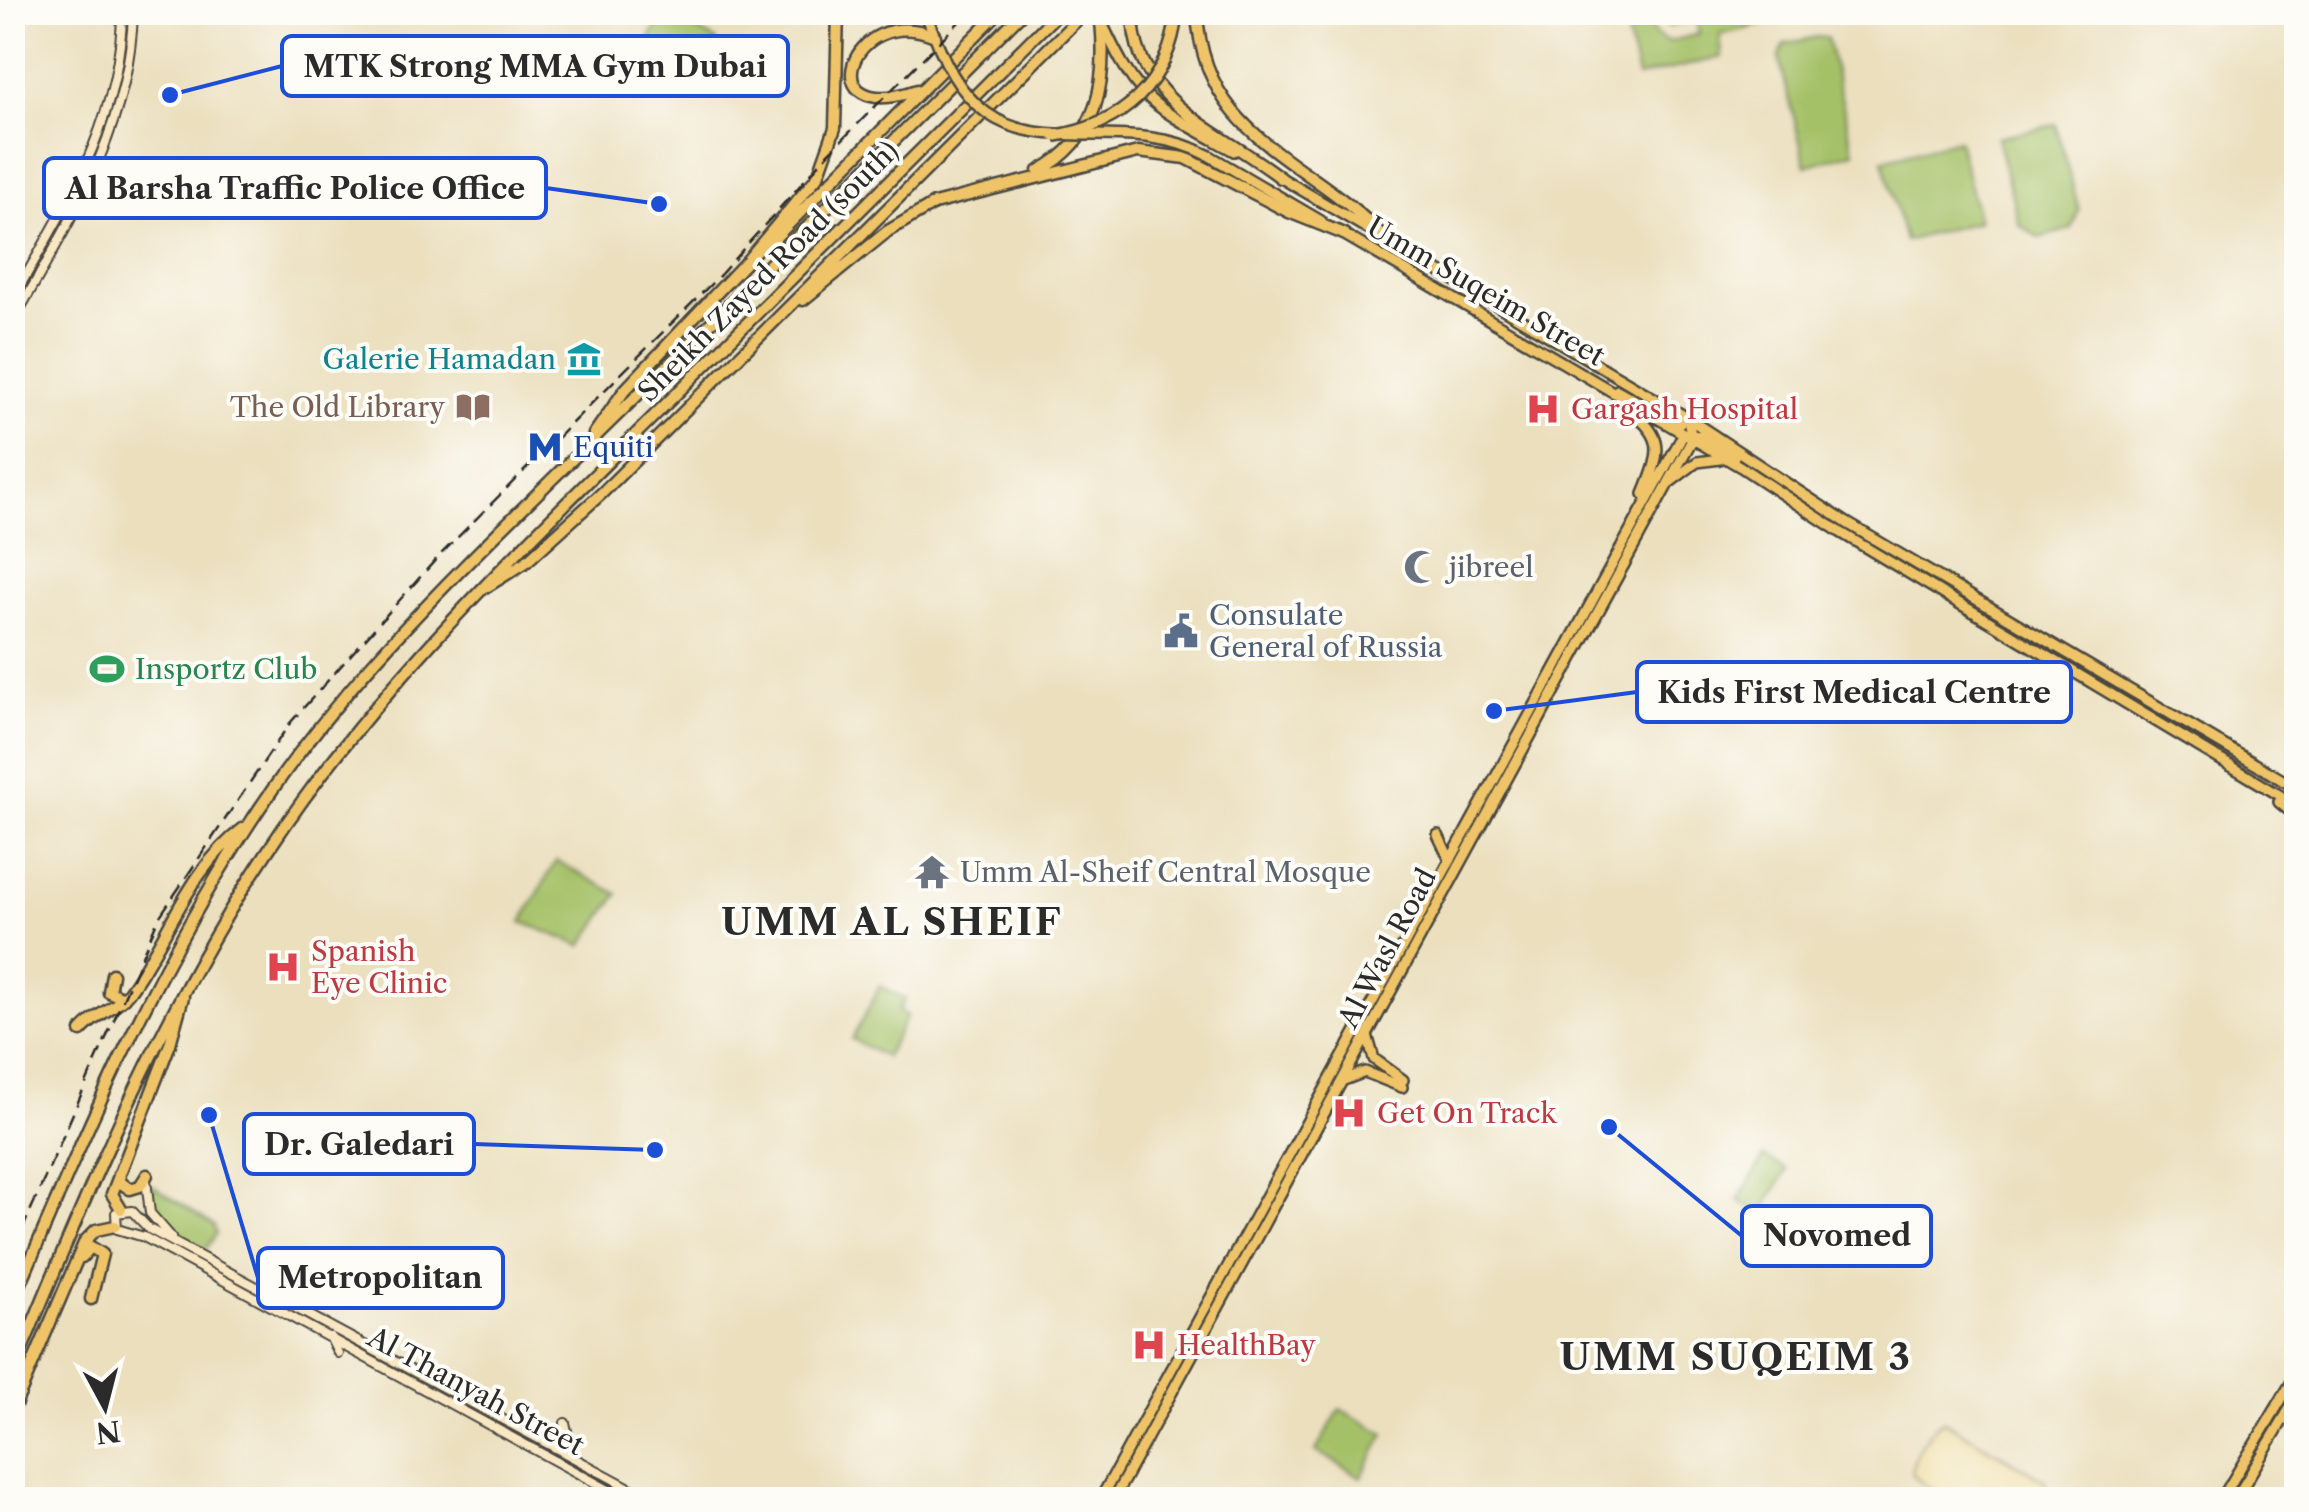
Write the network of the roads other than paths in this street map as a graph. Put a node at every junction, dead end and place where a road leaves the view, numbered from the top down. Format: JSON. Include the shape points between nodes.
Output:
{"nodes":[{"id":1,"x":122,"y":12,"type":"edge"},
{"id":2,"x":133,"y":12,"type":"edge"},
{"id":3,"x":838,"y":12,"type":"edge"},
{"id":4,"x":925,"y":12,"type":"edge"},
{"id":5,"x":998,"y":12,"type":"edge"},
{"id":6,"x":1024,"y":12,"type":"edge"},
{"id":7,"x":1059,"y":12,"type":"edge"},
{"id":8,"x":1085,"y":12,"type":"edge"},
{"id":9,"x":1133,"y":12,"type":"edge"},
{"id":10,"x":1177,"y":12,"type":"edge"},
{"id":11,"x":1196,"y":12,"type":"edge"},
{"id":12,"x":903,"y":14,"type":"edge"},
{"id":13,"x":1099,"y":17,"type":"edge"},
{"id":14,"x":934,"y":36,"type":"junction"},
{"id":15,"x":852,"y":40,"type":"dead end"},
{"id":16,"x":923,"y":88,"type":"junction"},
{"id":17,"x":1054,"y":136,"type":"junction"},
{"id":18,"x":1281,"y":178,"type":"junction"},
{"id":19,"x":1020,"y":180,"type":"junction"},
{"id":20,"x":1344,"y":234,"type":"junction"},
{"id":21,"x":1384,"y":238,"type":"junction"},
{"id":22,"x":746,"y":262,"type":"junction"},
{"id":23,"x":12,"y":300,"type":"edge"},
{"id":24,"x":775,"y":322,"type":"junction"},
{"id":25,"x":12,"y":323,"type":"edge"},
{"id":26,"x":1604,"y":386,"type":"junction"},
{"id":27,"x":1614,"y":393,"type":"junction"},
{"id":28,"x":1686,"y":417,"type":"junction"},
{"id":29,"x":1693,"y":438,"type":"junction"},
{"id":30,"x":589,"y":443,"type":"junction"},
{"id":31,"x":1741,"y":467,"type":"junction"},
{"id":32,"x":1774,"y":476,"type":"junction"},
{"id":33,"x":1666,"y":484,"type":"junction"},
{"id":34,"x":1638,"y":514,"type":"junction"},
{"id":35,"x":478,"y":591,"type":"junction"},
{"id":36,"x":1569,"y":640,"type":"junction"},
{"id":37,"x":1554,"y":648,"type":"dead end"},
{"id":38,"x":1526,"y":740,"type":"junction"},
{"id":39,"x":1530,"y":756,"type":"dead end"},
{"id":40,"x":2270,"y":773,"type":"junction"},
{"id":41,"x":2244,"y":778,"type":"junction"},
{"id":42,"x":2296,"y":780,"type":"edge"},
{"id":43,"x":2296,"y":788,"type":"edge"},
{"id":44,"x":2296,"y":802,"type":"edge"},
{"id":45,"x":2296,"y":816,"type":"edge"},
{"id":46,"x":249,"y":824,"type":"junction"},
{"id":47,"x":1463,"y":832,"type":"junction"},
{"id":48,"x":1456,"y":844,"type":"junction"},
{"id":49,"x":1449,"y":858,"type":"junction"},
{"id":50,"x":1450,"y":876,"type":"junction"},
{"id":51,"x":112,"y":974,"type":"dead end"},
{"id":52,"x":184,"y":989,"type":"junction"},
{"id":53,"x":1379,"y":989,"type":"junction"},
{"id":54,"x":124,"y":998,"type":"junction"},
{"id":55,"x":81,"y":1031,"type":"dead end"},
{"id":56,"x":1367,"y":1034,"type":"junction"},
{"id":57,"x":1353,"y":1060,"type":"junction"},
{"id":58,"x":1342,"y":1081,"type":"junction"},
{"id":59,"x":119,"y":1174,"type":"junction"},
{"id":60,"x":147,"y":1175,"type":"joint"},
{"id":61,"x":121,"y":1210,"type":"junction"},
{"id":62,"x":115,"y":1226,"type":"junction"},
{"id":63,"x":174,"y":1240,"type":"junction"},
{"id":64,"x":76,"y":1266,"type":"junction"},
{"id":65,"x":90,"y":1299,"type":"dead end"},
{"id":66,"x":12,"y":1304,"type":"edge"},
{"id":67,"x":330,"y":1337,"type":"junction"},
{"id":68,"x":338,"y":1353,"type":"dead end"},
{"id":69,"x":12,"y":1373,"type":"edge"},
{"id":70,"x":397,"y":1375,"type":"junction"},
{"id":71,"x":2296,"y":1376,"type":"edge"},
{"id":72,"x":382,"y":1378,"type":"dead end"},
{"id":73,"x":2296,"y":1398,"type":"edge"},
{"id":74,"x":12,"y":1412,"type":"edge"},
{"id":75,"x":482,"y":1422,"type":"junction"},
{"id":76,"x":564,"y":1423,"type":"dead end"},
{"id":77,"x":553,"y":1444,"type":"junction"},
{"id":78,"x":573,"y":1455,"type":"junction"},
{"id":79,"x":1098,"y":1480,"type":"dead end"},
{"id":80,"x":1105,"y":1498,"type":"edge"},
{"id":81,"x":628,"y":1500,"type":"edge"},
{"id":82,"x":652,"y":1500,"type":"edge"},
{"id":83,"x":2222,"y":1500,"type":"edge"},
{"id":84,"x":2234,"y":1500,"type":"edge"}],
"edges":[{"from":1,"to":23,"type":"main road","via":[[117,76],[102,132]]},
{"from":2,"to":25,"type":"main road","via":[[124,90],[105,150]]},
{"from":3,"to":22,"type":"highway","via":[[829,153],[811,186]]},
{"from":4,"to":14,"type":"main road","name":"Umm Suqeim Street"},
{"from":5,"to":16,"type":"highway"},
{"from":6,"to":30,"type":"highway"},
{"from":7,"to":35,"type":"highway","name":"Sheikh Zayed Road (south)"},
{"from":8,"to":24,"type":"highway"},
{"from":9,"to":18,"type":"highway","via":[[1138,54],[1161,93]]},
{"from":10,"to":17,"type":"highway","bridge":true,"via":[[1165,61],[1138,100],[1094,127]]},
{"from":11,"to":21,"type":"highway","via":[[1205,62],[1234,116]]},
{"from":12,"to":14,"type":"highway"},
{"from":13,"to":18,"type":"main road","name":"Umm Suqeim Street","via":[[1132,84],[1162,110]]},
{"from":13,"to":19,"type":"highway","via":[[1102,89],[1086,128],[1058,160]]},
{"from":14,"to":17,"type":"main road","name":"Umm Suqeim Street","bridge":true,"via":[[954,78],[983,110],[1011,127]]},
{"from":15,"to":16,"type":"highway","via":[[850,62],[866,88],[896,96]]},
{"from":16,"to":22,"type":"highway"},
{"from":17,"to":20,"type":"main road","name":"Umm Suqeim Street","bridge":true,"via":[[1139,133],[1176,141]]},
{"from":18,"to":21,"type":"main road","name":"Umm Suqeim Street"},
{"from":19,"to":20,"type":"highway","via":[[1138,152],[1174,154]]},
{"from":19,"to":24,"type":"highway","via":[[914,214]]},
{"from":20,"to":26,"type":"main road","name":"Umm Suqeim Street"},
{"from":21,"to":28,"type":"main road","name":"Umm Suqeim Street"},
{"from":22,"to":30,"type":"highway","via":[[615,400]]},
{"from":24,"to":35,"type":"highway","via":[[561,532]]},
{"from":26,"to":27,"type":"main road","name":"Umm Suqeim Street"},
{"from":26,"to":28,"type":"main road","via":[[1678,424]]},
{"from":27,"to":29,"type":"main road","name":"Umm Suqeim Street"},
{"from":27,"to":34,"type":"main road","via":[[1657,441],[1657,462]]},
{"from":28,"to":29,"type":"main road"},
{"from":28,"to":32,"type":"main road","name":"Umm Suqeim Street"},
{"from":29,"to":31,"type":"main road","name":"Umm Suqeim Street"},
{"from":29,"to":32,"type":"main road"},
{"from":29,"to":33,"type":"main road","name":"Al Wasl Road"},
{"from":29,"to":34,"type":"main road","name":"Al Wasl Road"},
{"from":30,"to":46,"type":"highway","via":[[394,638]]},
{"from":31,"to":33,"type":"main road","via":[[1705,459]]},
{"from":31,"to":41,"type":"main road","name":"Umm Suqeim Street"},
{"from":32,"to":40,"type":"main road","name":"Umm Suqeim Street"},
{"from":33,"to":38,"type":"main road","name":"Al Wasl Road"},
{"from":34,"to":36,"type":"main road","name":"Al Wasl Road"},
{"from":35,"to":52,"type":"highway","name":"Sheikh Zayed Road (south)","via":[[391,686],[309,791]]},
{"from":36,"to":37,"type":"main road"},
{"from":36,"to":47,"type":"main road","name":"Al Wasl Road"},
{"from":38,"to":39,"type":"main road"},
{"from":38,"to":50,"type":"main road","name":"Al Wasl Road"},
{"from":40,"to":42,"type":"main road"},
{"from":40,"to":43,"type":"main road","name":"Umm Suqeim Street"},
{"from":41,"to":44,"type":"main road","name":"Umm Suqeim Street"},
{"from":41,"to":45,"type":"main road"},
{"from":46,"to":54,"type":"highway","via":[[224,844],[191,888]]},
{"from":46,"to":66,"type":"highway","via":[[131,1030]]},
{"from":47,"to":48,"type":"main road","name":"Al Wasl Road"},
{"from":47,"to":49,"type":"main road","via":[[1440,836]]},
{"from":48,"to":49,"type":"main road","name":"Al Wasl Road"},
{"from":48,"to":50,"type":"main road","via":[[1461,848]]},
{"from":49,"to":53,"type":"main road","name":"Al Wasl Road"},
{"from":50,"to":56,"type":"main road","name":"Al Wasl Road"},
{"from":51,"to":54,"type":"highway","via":[[109,992]]},
{"from":52,"to":59,"type":"highway","via":[[170,1044]]},
{"from":52,"to":69,"type":"highway","name":"Sheikh Zayed Road (south)","via":[[126,1102]]},
{"from":53,"to":57,"type":"main road"},
{"from":53,"to":80,"type":"main road","name":"Al Wasl Road"},
{"from":54,"to":55,"type":"highway"},
{"from":56,"to":57,"type":"main road","name":"Al Wasl Road"},
{"from":56,"to":58,"type":"main road","via":[[1374,1059],[1403,1084],[1364,1072]]},
{"from":57,"to":58,"type":"main road","name":"Al Wasl Road"},
{"from":58,"to":80,"type":"main road","name":"Al Wasl Road","via":[[1156,1428]]},
{"from":59,"to":60,"type":"highway","via":[[130,1189]]},
{"from":59,"to":61,"type":"highway","via":[[112,1196]]},
{"from":60,"to":63,"type":"main road","via":[[148,1209]]},
{"from":61,"to":62,"type":"main road"},
{"from":61,"to":63,"type":"main road","name":"Al Thanyah Street","via":[[132,1210],[142,1225]]},
{"from":62,"to":64,"type":"highway","via":[[88,1237]]},
{"from":62,"to":67,"type":"main road","name":"Al Thanyah Street"},
{"from":63,"to":77,"type":"main road","name":"Al Thanyah Street"},
{"from":64,"to":65,"type":"highway","via":[[88,1248],[101,1252]]},
{"from":64,"to":74,"type":"highway"},
{"from":67,"to":68,"type":"main road"},
{"from":67,"to":70,"type":"main road","name":"Al Thanyah Street"},
{"from":70,"to":72,"type":"main road"},
{"from":70,"to":75,"type":"main road","name":"Al Thanyah Street"},
{"from":71,"to":83,"type":"main road"},
{"from":73,"to":84,"type":"main road"},
{"from":75,"to":77,"type":"main road","via":[[546,1449]]},
{"from":75,"to":81,"type":"main road","name":"Al Thanyah Street"},
{"from":76,"to":78,"type":"main road"},
{"from":77,"to":78,"type":"main road","name":"Al Thanyah Street"},
{"from":78,"to":82,"type":"main road","name":"Al Thanyah Street"},
{"from":79,"to":80,"type":"main road"}]}
